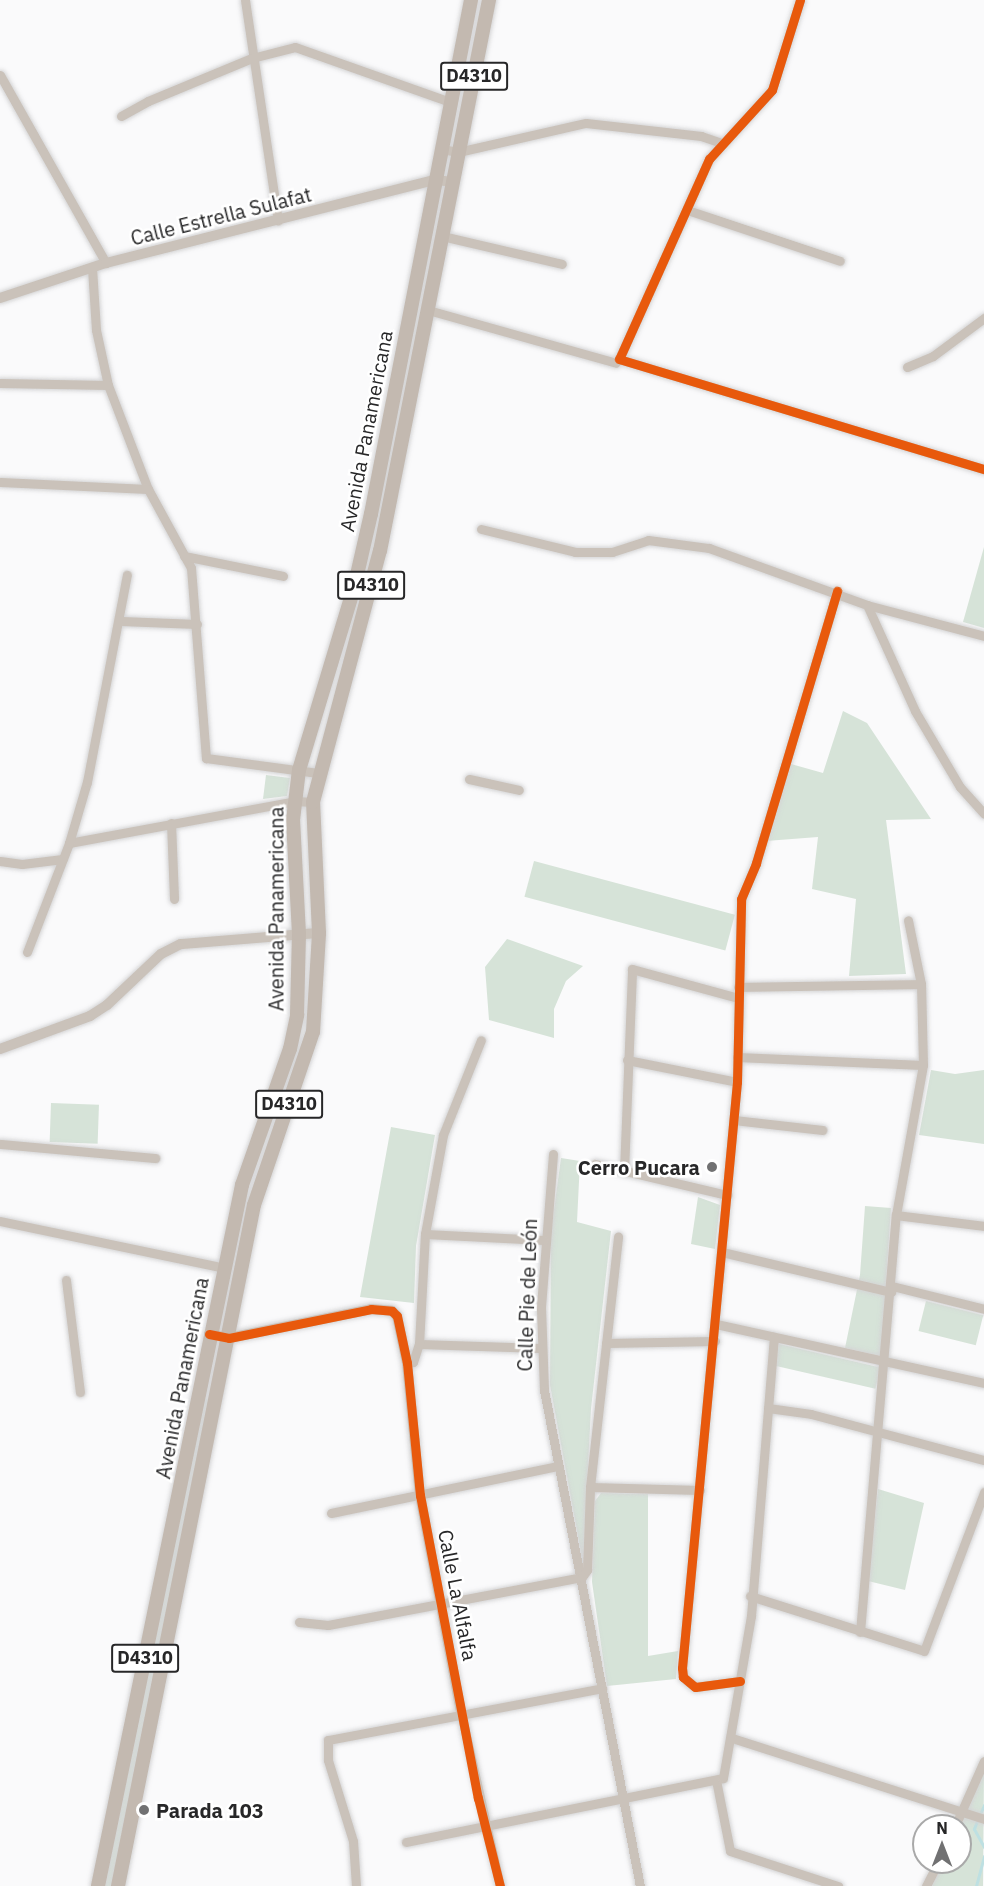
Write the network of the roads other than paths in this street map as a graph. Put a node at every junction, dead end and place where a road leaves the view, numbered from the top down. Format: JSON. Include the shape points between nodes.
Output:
{"nodes":[{"id":1,"x":245,"y":0,"type":"edge"},
{"id":2,"x":471,"y":0,"type":"edge"},
{"id":3,"x":489,"y":0,"type":"edge"},
{"id":4,"x":800,"y":0,"type":"edge"},
{"id":5,"x":252,"y":58,"type":"junction"},
{"id":6,"x":0,"y":75,"type":"edge"},
{"id":7,"x":450,"y":102,"type":"junction"},
{"id":8,"x":121,"y":116,"type":"dead end"},
{"id":9,"x":721,"y":143,"type":"junction"},
{"id":10,"x":440,"y":149,"type":"junction"},
{"id":11,"x":458,"y":152,"type":"junction"},
{"id":12,"x":435,"y":180,"type":"junction"},
{"id":13,"x":453,"y":182,"type":"junction"},
{"id":14,"x":687,"y":210,"type":"junction"},
{"id":15,"x":278,"y":221,"type":"junction"},
{"id":16,"x":442,"y":236,"type":"junction"},
{"id":17,"x":840,"y":261,"type":"dead end"},
{"id":18,"x":106,"y":263,"type":"junction"},
{"id":19,"x":562,"y":264,"type":"dead end"},
{"id":20,"x":92,"y":268,"type":"junction"},
{"id":21,"x":0,"y":298,"type":"edge"},
{"id":22,"x":428,"y":310,"type":"junction"},
{"id":23,"x":984,"y":318,"type":"edge"},
{"id":24,"x":616,"y":363,"type":"dead end"},
{"id":25,"x":907,"y":368,"type":"dead end"},
{"id":26,"x":0,"y":383,"type":"edge"},
{"id":27,"x":108,"y":385,"type":"junction"},
{"id":28,"x":984,"y":469,"type":"edge"},
{"id":29,"x":0,"y":482,"type":"edge"},
{"id":30,"x":148,"y":489,"type":"junction"},
{"id":31,"x":481,"y":529,"type":"dead end"},
{"id":32,"x":184,"y":556,"type":"junction"},
{"id":33,"x":127,"y":575,"type":"dead end"},
{"id":34,"x":283,"y":576,"type":"dead end"},
{"id":35,"x":837,"y":591,"type":"junction"},
{"id":36,"x":867,"y":605,"type":"junction"},
{"id":37,"x":121,"y":621,"type":"junction"},
{"id":38,"x":197,"y":624,"type":"junction"},
{"id":39,"x":984,"y":636,"type":"edge"},
{"id":40,"x":299,"y":770,"type":"junction"},
{"id":41,"x":318,"y":772,"type":"junction"},
{"id":42,"x":469,"y":779,"type":"dead end"},
{"id":43,"x":519,"y":790,"type":"dead end"},
{"id":44,"x":295,"y":801,"type":"junction"},
{"id":45,"x":313,"y":802,"type":"junction"},
{"id":46,"x":984,"y":814,"type":"edge"},
{"id":47,"x":171,"y":823,"type":"junction"},
{"id":48,"x":69,"y":843,"type":"junction"},
{"id":49,"x":63,"y":859,"type":"junction"},
{"id":50,"x":0,"y":861,"type":"edge"},
{"id":51,"x":174,"y":899,"type":"dead end"},
{"id":52,"x":908,"y":920,"type":"dead end"},
{"id":53,"x":319,"y":933,"type":"junction"},
{"id":54,"x":298,"y":934,"type":"junction"},
{"id":55,"x":27,"y":952,"type":"dead end"},
{"id":56,"x":921,"y":984,"type":"junction"},
{"id":57,"x":738,"y":987,"type":"junction"},
{"id":58,"x":738,"y":998,"type":"junction"},
{"id":59,"x":481,"y":1040,"type":"dead end"},
{"id":60,"x":0,"y":1048,"type":"edge"},
{"id":61,"x":737,"y":1057,"type":"junction"},
{"id":62,"x":627,"y":1060,"type":"junction"},
{"id":63,"x":923,"y":1065,"type":"junction"},
{"id":64,"x":737,"y":1082,"type":"junction"},
{"id":65,"x":734,"y":1120,"type":"junction"},
{"id":66,"x":822,"y":1130,"type":"dead end"},
{"id":67,"x":0,"y":1144,"type":"edge"},
{"id":68,"x":554,"y":1154,"type":"dead end"},
{"id":69,"x":155,"y":1158,"type":"dead end"},
{"id":70,"x":595,"y":1164,"type":"dead end"},
{"id":71,"x":624,"y":1170,"type":"junction"},
{"id":72,"x":727,"y":1195,"type":"junction"},
{"id":73,"x":896,"y":1215,"type":"junction"},
{"id":74,"x":0,"y":1221,"type":"edge"},
{"id":75,"x":984,"y":1226,"type":"edge"},
{"id":76,"x":425,"y":1234,"type":"junction"},
{"id":77,"x":618,"y":1237,"type":"dead end"},
{"id":78,"x":544,"y":1240,"type":"junction"},
{"id":79,"x":722,"y":1252,"type":"junction"},
{"id":80,"x":224,"y":1268,"type":"junction"},
{"id":81,"x":66,"y":1280,"type":"dead end"},
{"id":82,"x":892,"y":1289,"type":"junction"},
{"id":83,"x":984,"y":1309,"type":"edge"},
{"id":84,"x":716,"y":1324,"type":"junction"},
{"id":85,"x":209,"y":1334,"type":"junction"},
{"id":86,"x":774,"y":1337,"type":"junction"},
{"id":87,"x":229,"y":1338,"type":"junction"},
{"id":88,"x":715,"y":1341,"type":"junction"},
{"id":89,"x":606,"y":1343,"type":"junction"},
{"id":90,"x":419,"y":1344,"type":"junction"},
{"id":91,"x":541,"y":1347,"type":"junction"},
{"id":92,"x":407,"y":1363,"type":"junction"},
{"id":93,"x":885,"y":1363,"type":"junction"},
{"id":94,"x":200,"y":1377,"type":"junction"},
{"id":95,"x":220,"y":1381,"type":"junction"},
{"id":96,"x":984,"y":1383,"type":"edge"},
{"id":97,"x":80,"y":1392,"type":"dead end"},
{"id":98,"x":768,"y":1408,"type":"junction"},
{"id":99,"x":877,"y":1432,"type":"junction"},
{"id":100,"x":984,"y":1460,"type":"edge"},
{"id":101,"x":558,"y":1466,"type":"junction"},
{"id":102,"x":590,"y":1487,"type":"junction"},
{"id":103,"x":700,"y":1490,"type":"junction"},
{"id":104,"x":984,"y":1492,"type":"edge"},
{"id":105,"x":420,"y":1495,"type":"junction"},
{"id":106,"x":331,"y":1514,"type":"dead end"},
{"id":107,"x":582,"y":1577,"type":"junction"},
{"id":108,"x":750,"y":1596,"type":"junction"},
{"id":109,"x":443,"y":1603,"type":"junction"},
{"id":110,"x":299,"y":1622,"type":"dead end"},
{"id":111,"x":860,"y":1632,"type":"junction"},
{"id":112,"x":740,"y":1681,"type":"junction"},
{"id":113,"x":602,"y":1688,"type":"junction"},
{"id":114,"x":461,"y":1713,"type":"junction"},
{"id":115,"x":732,"y":1738,"type":"junction"},
{"id":116,"x":984,"y":1761,"type":"edge"},
{"id":117,"x":716,"y":1780,"type":"junction"},
{"id":118,"x":623,"y":1795,"type":"junction"},
{"id":119,"x":961,"y":1812,"type":"junction"},
{"id":120,"x":981,"y":1818,"type":"edge"},
{"id":121,"x":485,"y":1824,"type":"junction"},
{"id":122,"x":406,"y":1842,"type":"dead end"},
{"id":123,"x":98,"y":1886,"type":"edge"},
{"id":124,"x":118,"y":1886,"type":"edge"},
{"id":125,"x":356,"y":1886,"type":"edge"},
{"id":126,"x":500,"y":1886,"type":"edge"},
{"id":127,"x":640,"y":1886,"type":"edge"},
{"id":128,"x":838,"y":1886,"type":"edge"}],
"edges":[{"from":1,"to":5,"type":"street"},
{"from":2,"to":7,"type":"main road","name":"Avenida Panamericana","number":"D4310"},
{"from":3,"to":11,"type":"main road","name":"Avenida Panamericana","number":"D4310"},
{"from":4,"to":9,"type":"street","via":[[772,90]]},
{"from":5,"to":7,"type":"street","via":[[295,47]]},
{"from":5,"to":8,"type":"street","via":[[148,100]]},
{"from":5,"to":15,"type":"street"},
{"from":6,"to":18,"type":"street"},
{"from":7,"to":10,"type":"main road","name":"Avenida Panamericana","number":"D4310"},
{"from":9,"to":11,"type":"street","via":[[702,136],[586,123]]},
{"from":9,"to":14,"type":"street","via":[[709,159]]},
{"from":10,"to":11,"type":"street"},
{"from":10,"to":12,"type":"main road","name":"Avenida Panamericana","number":"D4310"},
{"from":11,"to":13,"type":"main road","name":"Avenida Panamericana","number":"D4310"},
{"from":12,"to":13,"type":"street","name":"Calle Estrella Sulafat"},
{"from":12,"to":15,"type":"street","name":"Calle Estrella Sulafat"},
{"from":12,"to":40,"type":"main road","name":"Avenida Panamericana","number":"D4310","via":[[354,588]]},
{"from":13,"to":16,"type":"main road","name":"Avenida Panamericana","number":"D4310"},
{"from":14,"to":17,"type":"street"},
{"from":14,"to":28,"type":"street","via":[[619,359]]},
{"from":15,"to":18,"type":"street","name":"Calle Estrella Sulafat"},
{"from":16,"to":19,"type":"street"},
{"from":16,"to":22,"type":"main road","name":"Avenida Panamericana","number":"D4310"},
{"from":18,"to":20,"type":"street","name":"Calle Estrella Sulafat"},
{"from":20,"to":21,"type":"street","name":"Calle Estrella Sulafat"},
{"from":20,"to":27,"type":"street","via":[[96,330]]},
{"from":22,"to":24,"type":"street"},
{"from":22,"to":41,"type":"main road","name":"Avenida Panamericana","number":"D4310","via":[[380,551]]},
{"from":23,"to":25,"type":"street","via":[[933,356]]},
{"from":26,"to":27,"type":"street"},
{"from":27,"to":30,"type":"street"},
{"from":29,"to":30,"type":"street"},
{"from":30,"to":32,"type":"street"},
{"from":31,"to":35,"type":"street","via":[[575,552],[612,552],[648,540],[709,548],[766,571]]},
{"from":32,"to":34,"type":"street"},
{"from":32,"to":38,"type":"street","via":[[191,568]]},
{"from":33,"to":37,"type":"street"},
{"from":35,"to":36,"type":"street"},
{"from":35,"to":57,"type":"street","via":[[756,863],[741,899]]},
{"from":36,"to":39,"type":"street"},
{"from":36,"to":46,"type":"street","via":[[915,711],[960,787]]},
{"from":37,"to":38,"type":"street"},
{"from":37,"to":48,"type":"street","via":[[87,782]]},
{"from":38,"to":40,"type":"street","via":[[206,758]]},
{"from":40,"to":41,"type":"street"},
{"from":40,"to":44,"type":"main road","name":"Avenida Panamericana","number":"D4310"},
{"from":41,"to":45,"type":"main road","name":"Avenida Panamericana","number":"D4310"},
{"from":42,"to":43,"type":"street"},
{"from":44,"to":45,"type":"street"},
{"from":44,"to":47,"type":"street"},
{"from":44,"to":54,"type":"main road","name":"Avenida Panamericana","number":"D4310"},
{"from":45,"to":53,"type":"main road","name":"Avenida Panamericana","number":"D4310"},
{"from":47,"to":48,"type":"street"},
{"from":47,"to":51,"type":"street"},
{"from":48,"to":49,"type":"street"},
{"from":49,"to":50,"type":"street","via":[[22,864]]},
{"from":49,"to":55,"type":"street"},
{"from":52,"to":56,"type":"street"},
{"from":53,"to":54,"type":"street"},
{"from":53,"to":87,"type":"main road","name":"Avenida Panamericana","number":"D4310","via":[[313,1032],[254,1205]]},
{"from":54,"to":60,"type":"street","via":[[171,948],[90,1016]]},
{"from":54,"to":80,"type":"main road","name":"Avenida Panamericana","number":"D4310","via":[[297,1015],[290,1049],[242,1185]]},
{"from":56,"to":57,"type":"street"},
{"from":56,"to":63,"type":"street"},
{"from":57,"to":58,"type":"street"},
{"from":58,"to":61,"type":"street"},
{"from":58,"to":62,"type":"street","via":[[632,969]]},
{"from":59,"to":76,"type":"street","via":[[443,1135]]},
{"from":61,"to":63,"type":"street"},
{"from":61,"to":64,"type":"street"},
{"from":62,"to":64,"type":"street"},
{"from":62,"to":71,"type":"street"},
{"from":63,"to":73,"type":"street"},
{"from":64,"to":65,"type":"street"},
{"from":65,"to":66,"type":"street"},
{"from":65,"to":72,"type":"street"},
{"from":67,"to":69,"type":"street"},
{"from":68,"to":78,"type":"street","name":"Calle Pie de León"},
{"from":70,"to":71,"type":"street"},
{"from":71,"to":72,"type":"street"},
{"from":72,"to":79,"type":"street"},
{"from":73,"to":75,"type":"street"},
{"from":73,"to":82,"type":"street"},
{"from":74,"to":80,"type":"street"},
{"from":76,"to":78,"type":"street"},
{"from":76,"to":90,"type":"street"},
{"from":77,"to":89,"type":"street"},
{"from":78,"to":91,"type":"street","name":"Calle Pie de León"},
{"from":79,"to":82,"type":"street"},
{"from":79,"to":84,"type":"street"},
{"from":80,"to":85,"type":"main road","name":"Avenida Panamericana","number":"D4310"},
{"from":81,"to":97,"type":"street"},
{"from":82,"to":83,"type":"street"},
{"from":82,"to":93,"type":"street"},
{"from":84,"to":86,"type":"street"},
{"from":84,"to":88,"type":"street"},
{"from":85,"to":87,"type":"street"},
{"from":85,"to":94,"type":"main road","name":"Avenida Panamericana","number":"D4310"},
{"from":86,"to":93,"type":"street"},
{"from":86,"to":98,"type":"street"},
{"from":87,"to":92,"type":"street","name":"Calle La Alfalfa","via":[[372,1309],[392,1311],[400,1327]]},
{"from":87,"to":95,"type":"main road","name":"Avenida Panamericana","number":"D4310"},
{"from":88,"to":89,"type":"street"},
{"from":88,"to":103,"type":"street"},
{"from":89,"to":102,"type":"street"},
{"from":90,"to":91,"type":"street"},
{"from":90,"to":92,"type":"street","via":[[413,1362]]},
{"from":91,"to":101,"type":"street","name":"Calle Pie de León","via":[[544,1390]]},
{"from":92,"to":105,"type":"street","name":"Calle La Alfalfa"},
{"from":93,"to":96,"type":"street"},
{"from":93,"to":99,"type":"street"},
{"from":94,"to":95,"type":"street"},
{"from":94,"to":123,"type":"main road","name":"Avenida Panamericana","number":"D4310"},
{"from":95,"to":124,"type":"main road","name":"Avenida Panamericana","number":"D4310"},
{"from":98,"to":99,"type":"street","via":[[811,1414]]},
{"from":98,"to":108,"type":"street"},
{"from":99,"to":100,"type":"street"},
{"from":99,"to":111,"type":"street"},
{"from":101,"to":105,"type":"street"},
{"from":101,"to":107,"type":"street","name":"Calle Pie de León"},
{"from":102,"to":103,"type":"street"},
{"from":102,"to":107,"type":"street","via":[[587,1570]]},
{"from":103,"to":112,"type":"street","via":[[682,1677],[695,1687]]},
{"from":104,"to":111,"type":"street","via":[[924,1652]]},
{"from":105,"to":106,"type":"street"},
{"from":105,"to":109,"type":"street","name":"Calle La Alfalfa"},
{"from":107,"to":109,"type":"street"},
{"from":107,"to":113,"type":"street","name":"Calle Pie de León"},
{"from":108,"to":111,"type":"street"},
{"from":108,"to":112,"type":"street","via":[[751,1616]]},
{"from":109,"to":110,"type":"street","via":[[328,1625]]},
{"from":109,"to":114,"type":"street","name":"Calle La Alfalfa"},
{"from":112,"to":115,"type":"street"},
{"from":113,"to":114,"type":"street"},
{"from":113,"to":118,"type":"street","name":"Calle Pie de León"},
{"from":114,"to":121,"type":"street","name":"Calle La Alfalfa"},
{"from":114,"to":125,"type":"street","via":[[328,1740],[328,1760],[353,1841]]},
{"from":115,"to":117,"type":"street","via":[[727,1770]]},
{"from":115,"to":119,"type":"street"},
{"from":116,"to":119,"type":"street"},
{"from":117,"to":118,"type":"street"},
{"from":117,"to":128,"type":"street","via":[[730,1851]]},
{"from":118,"to":121,"type":"street"},
{"from":118,"to":127,"type":"street","name":"Calle Pie de León"},
{"from":119,"to":120,"type":"street"},
{"from":121,"to":122,"type":"street"},
{"from":121,"to":126,"type":"street","name":"Calle La Alfalfa"}]}
